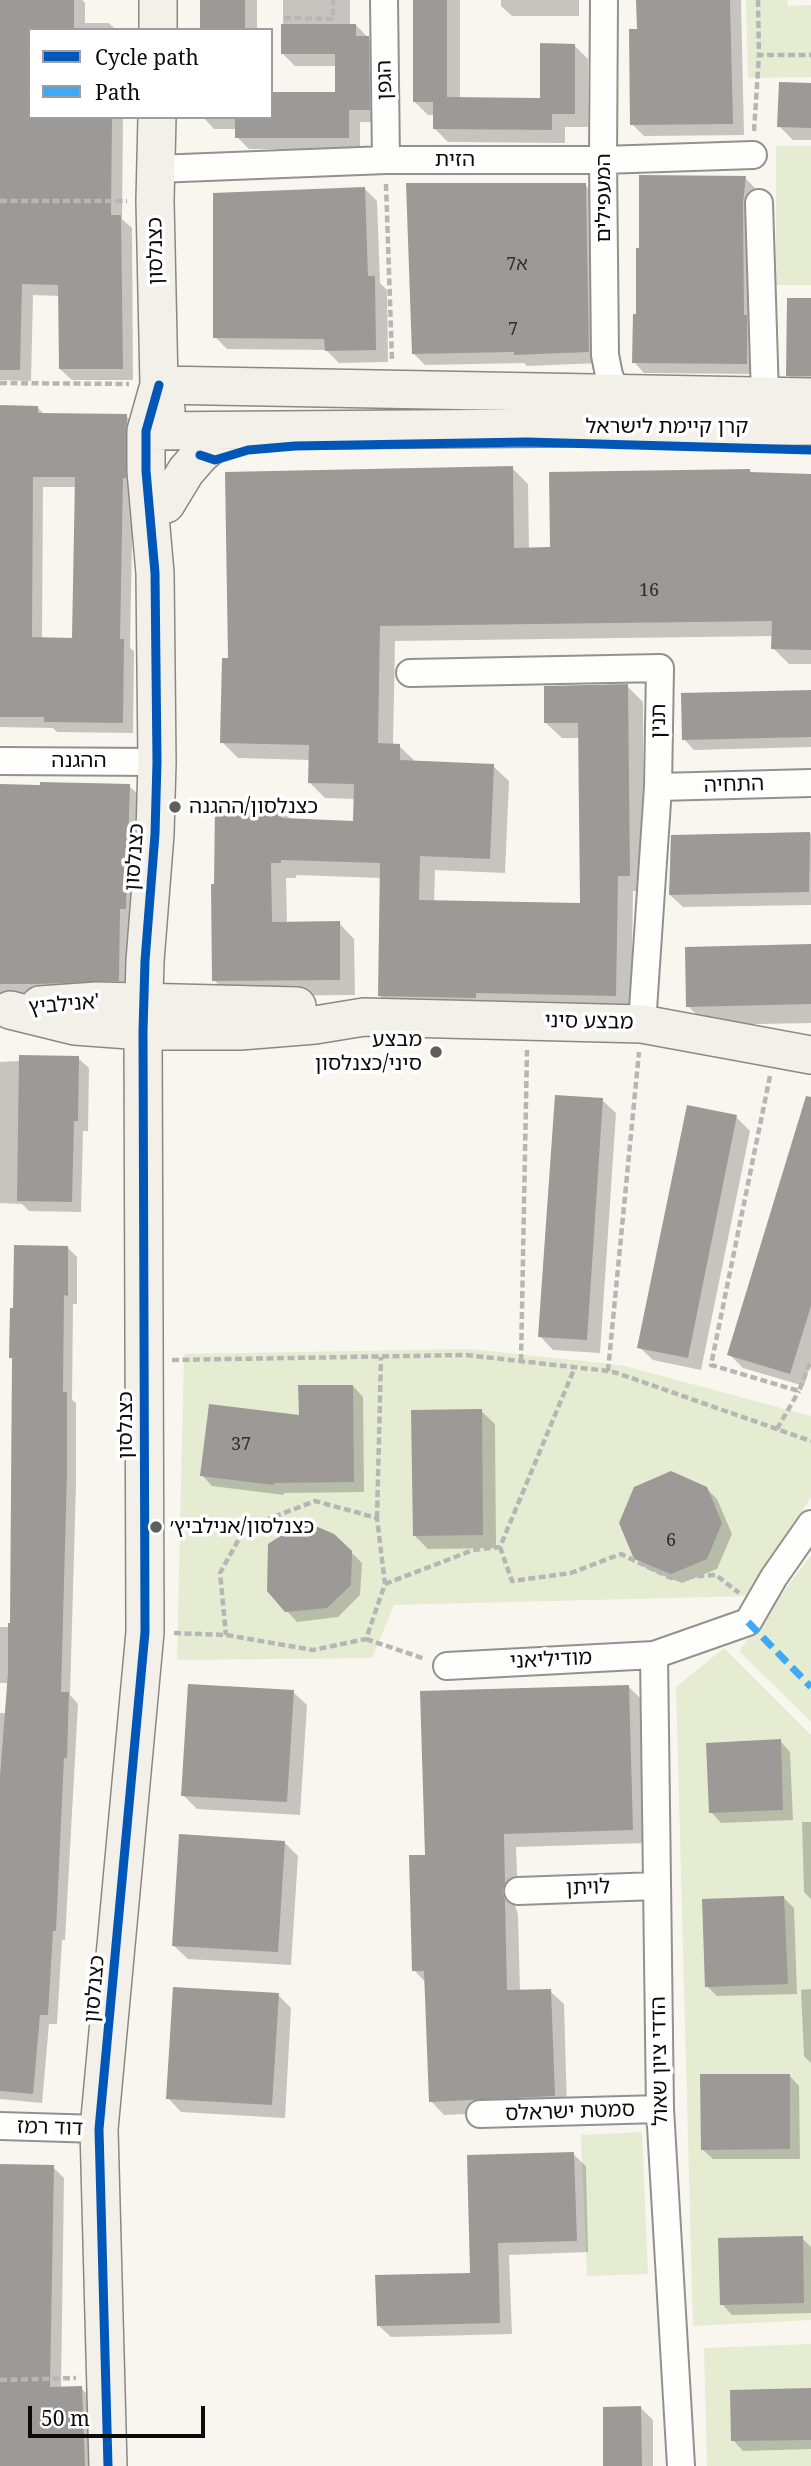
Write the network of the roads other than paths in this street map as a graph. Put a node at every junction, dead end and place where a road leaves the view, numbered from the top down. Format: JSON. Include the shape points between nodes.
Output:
{"nodes":[{"id":1,"x":158,"y":0,"type":"edge"},
{"id":2,"x":384,"y":0,"type":"edge"},
{"id":3,"x":604,"y":0,"type":"edge"},
{"id":4,"x":158,"y":28,"type":"edge"},
{"id":5,"x":157,"y":119,"type":"edge"},
{"id":6,"x":753,"y":155,"type":"road end"},
{"id":7,"x":386,"y":160,"type":"junction"},
{"id":8,"x":603,"y":160,"type":"junction"},
{"id":9,"x":156,"y":185,"type":"junction"},
{"id":10,"x":760,"y":203,"type":"dead end"},
{"id":11,"x":142,"y":384,"type":"junction"},
{"id":12,"x":617,"y":394,"type":"junction"},
{"id":13,"x":765,"y":396,"type":"junction"},
{"id":14,"x":811,"y":397,"type":"edge"},
{"id":15,"x":811,"y":426,"type":"edge"},
{"id":16,"x":159,"y":430,"type":"junction"},
{"id":17,"x":239,"y":431,"type":"junction"},
{"id":18,"x":166,"y":504,"type":"junction"},
{"id":19,"x":156,"y":573,"type":"junction"},
{"id":20,"x":410,"y":673,"type":"dead end"},
{"id":21,"x":0,"y":761,"type":"edge"},
{"id":22,"x":157,"y":762,"type":"junction"},
{"id":23,"x":811,"y":783,"type":"edge"},
{"id":24,"x":658,"y":787,"type":"junction"},
{"id":25,"x":5,"y":1010,"type":"edge"},
{"id":26,"x":156,"y":1016,"type":"junction"},
{"id":27,"x":642,"y":1024,"type":"junction"},
{"id":28,"x":794,"y":1051,"type":"edge"},
{"id":29,"x":811,"y":1524,"type":"edge"},
{"id":30,"x":654,"y":1655,"type":"junction"},
{"id":31,"x":447,"y":1666,"type":"road end"},
{"id":32,"x":657,"y":1886,"type":"junction"},
{"id":33,"x":518,"y":1891,"type":"dead end"},
{"id":34,"x":660,"y":2109,"type":"junction"},
{"id":35,"x":480,"y":2114,"type":"dead end"},
{"id":36,"x":0,"y":2126,"type":"edge"},
{"id":37,"x":99,"y":2129,"type":"junction"},
{"id":38,"x":108,"y":2466,"type":"edge"},
{"id":39,"x":681,"y":2466,"type":"edge"}],
"edges":[{"from":1,"to":4,"type":"street"},
{"from":2,"to":7,"type":"street","name":"הגפן"},
{"from":3,"to":8,"type":"street","name":"המעפילים"},
{"from":5,"to":9,"type":"street","name":"כצנלסון"},
{"from":6,"to":8,"type":"street","name":"הזית"},
{"from":7,"to":8,"type":"street","name":"הזית"},
{"from":7,"to":9,"type":"street","name":"הזית"},
{"from":8,"to":12,"type":"street","name":"המעפילים","via":[[605,355]]},
{"from":9,"to":11,"type":"street","name":"כצנלסון"},
{"from":10,"to":13,"type":"street"},
{"from":11,"to":12,"type":"street","name":"קרן קיימת לישראל"},
{"from":11,"to":16,"type":"street","name":"כצנלסון"},
{"from":12,"to":13,"type":"street","name":"קרן קיימת לישראל"},
{"from":13,"to":14,"type":"street","name":"קרן קיימת לישראל"},
{"from":15,"to":17,"type":"street","name":"קרן קיימת לישראל"},
{"from":16,"to":17,"type":"street","name":"קרן קיימת לישראל"},
{"from":16,"to":18,"type":"street","name":"כצנלסון"},
{"from":16,"to":19,"type":"street","name":"כצנלסון","via":[[146,471]]},
{"from":17,"to":18,"type":"street","via":[[200,455]]},
{"from":18,"to":19,"type":"street","name":"כצנלסון"},
{"from":19,"to":22,"type":"street","name":"כצנלסון"},
{"from":20,"to":24,"type":"street","name":"תנין","via":[[660,668]]},
{"from":21,"to":22,"type":"street","name":"ההגנה"},
{"from":22,"to":26,"type":"street","name":"כצנלסון","via":[[155,834],[169,954]]},
{"from":23,"to":24,"type":"street","name":"התחיה"},
{"from":24,"to":27,"type":"street","name":"תנין"},
{"from":25,"to":26,"type":"street","name":"אנילביץ'","via":[[56,1003]]},
{"from":26,"to":27,"type":"street","name":"מבצע סיני","via":[[284,1005],[364,1017]]},
{"from":26,"to":37,"type":"street","name":"כצנלסון","via":[[143,1361],[145,1632]]},
{"from":27,"to":28,"type":"street","name":"מבצע סיני"},
{"from":29,"to":30,"type":"street","name":"מודיליאני","via":[[748,1622]]},
{"from":30,"to":31,"type":"street","name":"מודיליאני"},
{"from":30,"to":32,"type":"street","name":"הדדי ציון שאול"},
{"from":32,"to":33,"type":"street","name":"לויתן"},
{"from":32,"to":34,"type":"street","name":"הדדי ציון שאול"},
{"from":34,"to":35,"type":"street","name":"סמטת ישראלס"},
{"from":34,"to":39,"type":"street","name":"הדדי ציון שאול"},
{"from":36,"to":37,"type":"street","name":"דוד רמז"},
{"from":37,"to":38,"type":"street","name":"כצנלסון"}]}
